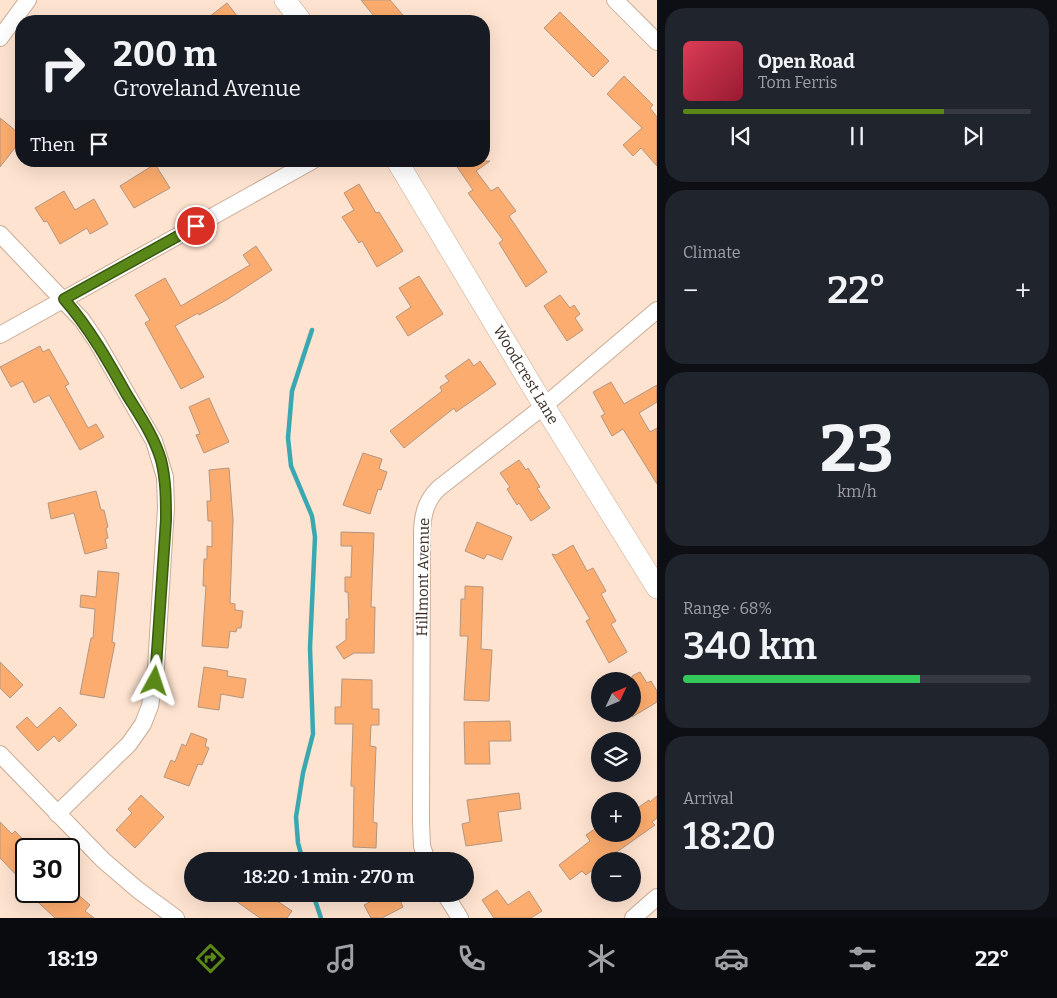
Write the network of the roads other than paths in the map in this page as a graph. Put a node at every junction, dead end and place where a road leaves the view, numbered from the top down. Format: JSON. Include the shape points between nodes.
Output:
{"nodes":[{"id":1,"x":28,"y":0,"type":"edge"},
{"id":2,"x":285,"y":0,"type":"edge"},
{"id":3,"x":616,"y":0,"type":"edge"},
{"id":4,"x":17,"y":15,"type":"edge"},
{"id":5,"x":296,"y":15,"type":"edge"},
{"id":6,"x":15,"y":18,"type":"edge"},
{"id":7,"x":0,"y":38,"type":"edge"},
{"id":8,"x":657,"y":42,"type":"edge"},
{"id":9,"x":301,"y":167,"type":"edge"},
{"id":10,"x":401,"y":167,"type":"edge"},
{"id":11,"x":0,"y":234,"type":"edge"},
{"id":12,"x":64,"y":299,"type":"junction"},
{"id":13,"x":657,"y":310,"type":"edge"},
{"id":14,"x":0,"y":335,"type":"edge"},
{"id":15,"x":544,"y":406,"type":"junction"},
{"id":16,"x":657,"y":588,"type":"edge"},
{"id":17,"x":0,"y":754,"type":"edge"},
{"id":18,"x":57,"y":814,"type":"junction"},
{"id":19,"x":424,"y":852,"type":"edge"},
{"id":20,"x":657,"y":897,"type":"edge"},
{"id":21,"x":450,"y":902,"type":"edge"},
{"id":22,"x":176,"y":918,"type":"edge"},
{"id":23,"x":460,"y":918,"type":"edge"},
{"id":24,"x":632,"y":918,"type":"edge"}],
"edges":[{"from":1,"to":4,"type":"street"},
{"from":2,"to":5,"type":"street"},
{"from":3,"to":8,"type":"street"},
{"from":6,"to":7,"type":"street"},
{"from":9,"to":12,"type":"street"},
{"from":10,"to":15,"type":"street","name":"Woodcrest Lane"},
{"from":11,"to":12,"type":"street"},
{"from":12,"to":14,"type":"street"},
{"from":12,"to":18,"type":"street","via":[[97,342],[154,441],[165,477],[166,520],[155,681],[148,712],[128,744]]},
{"from":13,"to":15,"type":"street","name":"Hillmont Avenue"},
{"from":15,"to":16,"type":"street","name":"Woodcrest Lane"},
{"from":15,"to":19,"type":"street","name":"Hillmont Avenue","via":[[437,490],[424,512],[420,822]]},
{"from":17,"to":18,"type":"street"},
{"from":18,"to":22,"type":"street","via":[[114,870]]},
{"from":20,"to":24,"type":"street"},
{"from":21,"to":23,"type":"street"}]}
